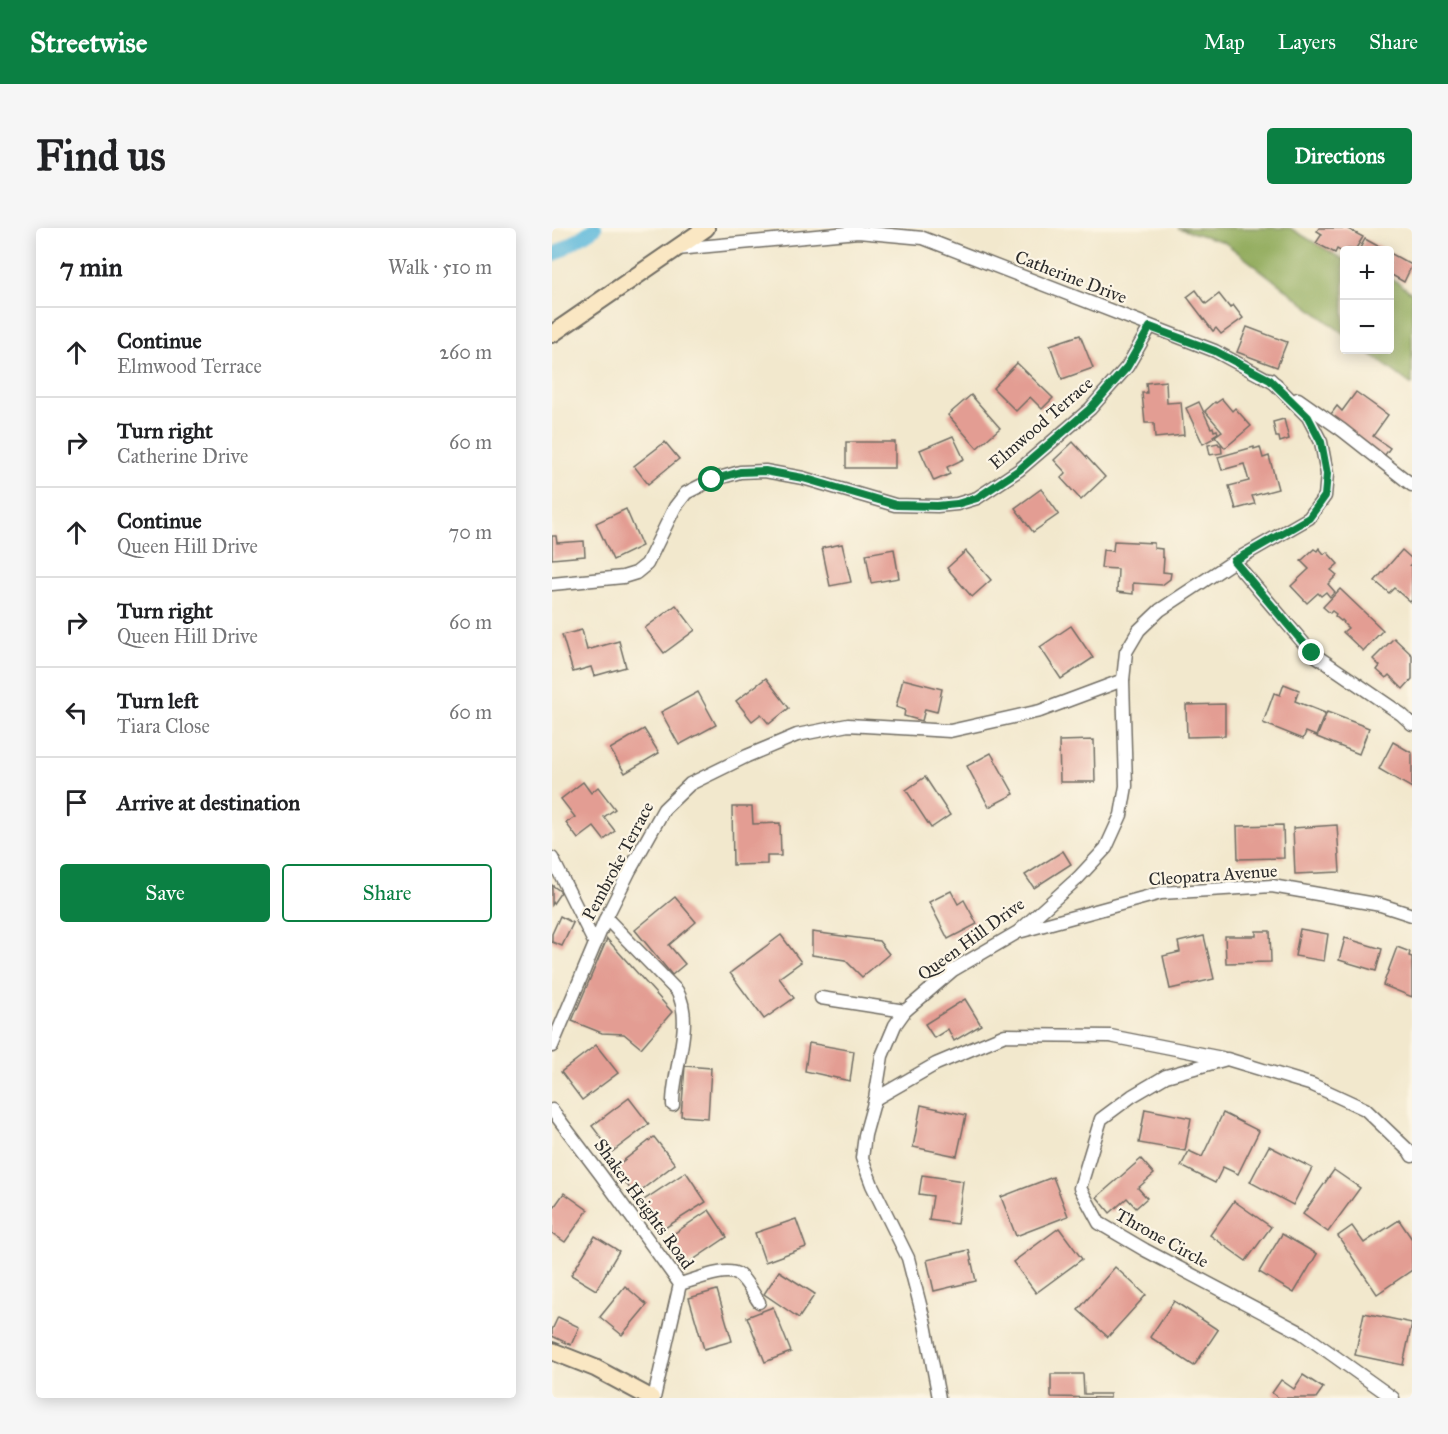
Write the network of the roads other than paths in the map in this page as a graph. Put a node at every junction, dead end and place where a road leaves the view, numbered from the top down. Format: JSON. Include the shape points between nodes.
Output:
{"nodes":[{"id":1,"x":706,"y":228,"type":"edge"},
{"id":2,"x":677,"y":249,"type":"junction"},
{"id":3,"x":1150,"y":327,"type":"junction"},
{"id":4,"x":552,"y":334,"type":"edge"},
{"id":5,"x":1270,"y":380,"type":"junction"},
{"id":6,"x":1412,"y":485,"type":"edge"},
{"id":7,"x":1234,"y":561,"type":"junction"},
{"id":8,"x":552,"y":584,"type":"edge"},
{"id":9,"x":1123,"y":680,"type":"junction"},
{"id":10,"x":1412,"y":724,"type":"edge"},
{"id":11,"x":552,"y":858,"type":"edge"},
{"id":12,"x":1412,"y":915,"type":"edge"},
{"id":13,"x":606,"y":918,"type":"junction"},
{"id":14,"x":1018,"y":932,"type":"junction"},
{"id":15,"x":595,"y":944,"type":"junction"},
{"id":16,"x":821,"y":998,"type":"dead end"},
{"id":17,"x":905,"y":1011,"type":"junction"},
{"id":18,"x":552,"y":1046,"type":"edge"},
{"id":19,"x":1227,"y":1059,"type":"junction"},
{"id":20,"x":875,"y":1099,"type":"junction"},
{"id":21,"x":673,"y":1106,"type":"dead end"},
{"id":22,"x":552,"y":1110,"type":"edge"},
{"id":23,"x":1412,"y":1156,"type":"edge"},
{"id":24,"x":680,"y":1284,"type":"junction"},
{"id":25,"x":759,"y":1302,"type":"dead end"},
{"id":26,"x":552,"y":1351,"type":"edge"},
{"id":27,"x":653,"y":1398,"type":"edge"},
{"id":28,"x":939,"y":1398,"type":"edge"},
{"id":29,"x":1393,"y":1398,"type":"edge"}],
"edges":[{"from":1,"to":2,"type":"street"},
{"from":2,"to":3,"type":"street","name":"Catherine Drive","via":[[858,232],[922,238]]},
{"from":2,"to":4,"type":"street"},
{"from":3,"to":5,"type":"street","name":"Catherine Drive","via":[[1215,351]]},
{"from":3,"to":8,"type":"street","name":"Elmwood Terrace","via":[[1127,367],[1090,409],[1019,470],[977,498],[937,506],[896,505],[803,478],[765,471],[740,472],[686,493],[647,564],[636,573]]},
{"from":5,"to":6,"type":"street","name":"Catherine Drive"},
{"from":5,"to":7,"type":"street","name":"Queen Hill Drive","via":[[1308,417],[1321,442],[1327,474],[1325,496],[1309,518]]},
{"from":7,"to":9,"type":"street","name":"Queen Hill Drive","via":[[1160,610],[1139,630],[1126,652]]},
{"from":7,"to":10,"type":"street","via":[[1312,653]]},
{"from":9,"to":13,"type":"street","name":"Pembroke Terrace","via":[[1040,711],[950,731],[848,725],[797,735],[747,756],[690,784],[664,809]]},
{"from":9,"to":14,"type":"street","name":"Queen Hill Drive","via":[[1126,786],[1121,815],[1106,848]]},
{"from":11,"to":15,"type":"street"},
{"from":12,"to":14,"type":"street","name":"Cleopatra Avenue","via":[[1381,905],[1272,886],[1161,893]]},
{"from":13,"to":15,"type":"street","name":"Pembroke Terrace"},
{"from":13,"to":21,"type":"street","via":[[681,998],[684,1016]]},
{"from":14,"to":17,"type":"street","name":"Queen Hill Drive","via":[[953,970]]},
{"from":15,"to":18,"type":"street","name":"Pembroke Terrace"},
{"from":16,"to":17,"type":"street"},
{"from":17,"to":20,"type":"street","name":"Queen Hill Drive","via":[[882,1056]]},
{"from":19,"to":20,"type":"street","via":[[1110,1036],[1005,1035],[936,1064]]},
{"from":19,"to":23,"type":"street","via":[[1313,1085],[1365,1109]]},
{"from":19,"to":29,"type":"street","name":"Throne Circle","via":[[1166,1076],[1101,1119],[1080,1188],[1098,1223],[1302,1333]]},
{"from":20,"to":28,"type":"street","name":"Queen Hill Drive","via":[[862,1158],[908,1258]]},
{"from":22,"to":24,"type":"street","name":"Shaker Heights Road"},
{"from":24,"to":25,"type":"street","via":[[717,1272],[732,1272],[740,1275]]},
{"from":24,"to":27,"type":"street","name":"Shaker Heights Road"},
{"from":26,"to":27,"type":"street"}]}
